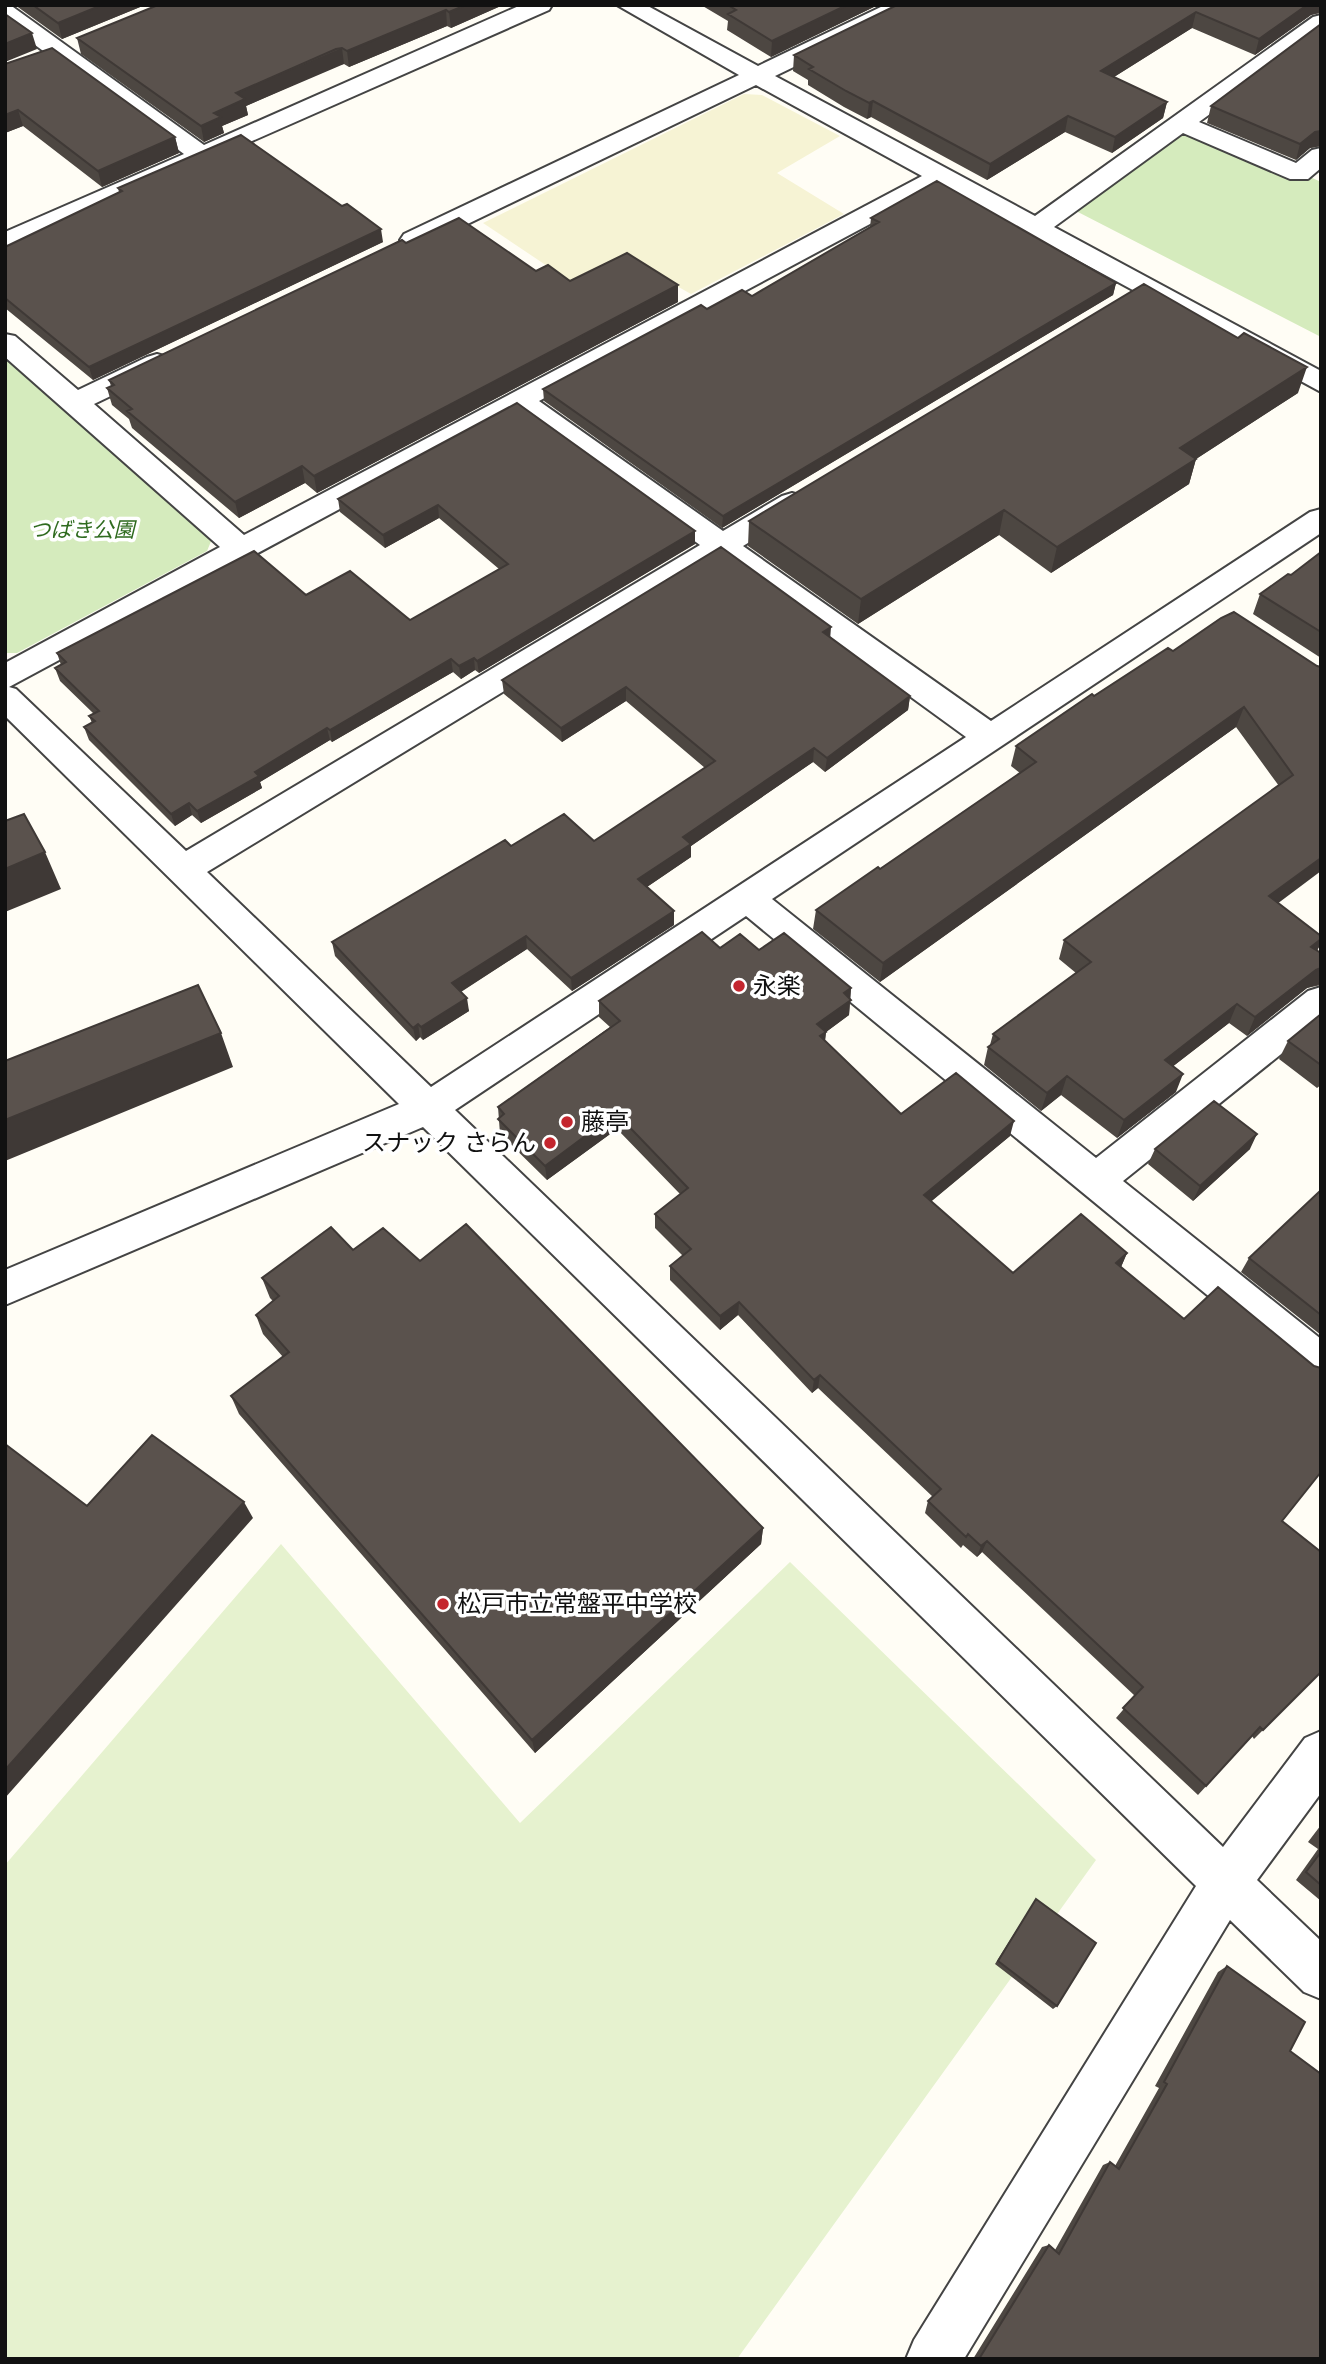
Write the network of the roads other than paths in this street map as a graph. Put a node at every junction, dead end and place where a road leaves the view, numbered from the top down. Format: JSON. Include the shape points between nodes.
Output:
{"nodes":[{"id":1,"x":541,"y":5,"type":"edge"},
{"id":2,"x":628,"y":5,"type":"edge"},
{"id":3,"x":904,"y":5,"type":"edge"},
{"id":4,"x":6,"y":13,"type":"edge"},
{"id":5,"x":1321,"y":22,"type":"edge"},
{"id":6,"x":84,"y":41,"type":"edge"},
{"id":7,"x":48,"y":56,"type":"junction"},
{"id":8,"x":758,"y":75,"type":"junction"},
{"id":9,"x":1181,"y":123,"type":"junction"},
{"id":10,"x":201,"y":154,"type":"junction"},
{"id":11,"x":1321,"y":155,"type":"edge"},
{"id":12,"x":940,"y":176,"type":"junction"},
{"id":13,"x":1035,"y":228,"type":"junction"},
{"id":14,"x":5,"y":242,"type":"edge"},
{"id":15,"x":386,"y":254,"type":"edge"},
{"id":16,"x":5,"y":342,"type":"edge"},
{"id":17,"x":187,"y":349,"type":"edge"},
{"id":18,"x":1321,"y":383,"type":"edge"},
{"id":19,"x":520,"y":401,"type":"junction"},
{"id":20,"x":75,"y":402,"type":"junction"},
{"id":21,"x":816,"y":489,"type":"edge"},
{"id":22,"x":1321,"y":519,"type":"edge"},
{"id":23,"x":721,"y":546,"type":"junction"},
{"id":24,"x":241,"y":549,"type":"junction"},
{"id":25,"x":5,"y":677,"type":"edge"},
{"id":26,"x":5,"y":697,"type":"edge"},
{"id":27,"x":990,"y":737,"type":"junction"},
{"id":28,"x":182,"y":870,"type":"junction"},
{"id":29,"x":746,"y":897,"type":"junction"},
{"id":30,"x":1321,"y":1001,"type":"edge"},
{"id":31,"x":428,"y":1108,"type":"junction"},
{"id":32,"x":1095,"y":1181,"type":"junction"},
{"id":33,"x":5,"y":1288,"type":"edge"},
{"id":34,"x":1321,"y":1364,"type":"edge"},
{"id":35,"x":1321,"y":1754,"type":"edge"},
{"id":36,"x":1225,"y":1883,"type":"junction"},
{"id":37,"x":1321,"y":1975,"type":"edge"},
{"id":38,"x":933,"y":2359,"type":"edge"}],
"edges":[{"from":1,"to":10,"type":"street"},
{"from":2,"to":8,"type":"street"},
{"from":3,"to":8,"type":"street"},
{"from":4,"to":7,"type":"street"},
{"from":5,"to":9,"type":"street"},
{"from":6,"to":7,"type":"street"},
{"from":7,"to":10,"type":"street"},
{"from":8,"to":12,"type":"street"},
{"from":8,"to":15,"type":"street"},
{"from":9,"to":11,"type":"street","via":[[1299,174]]},
{"from":9,"to":13,"type":"street"},
{"from":10,"to":14,"type":"street"},
{"from":12,"to":13,"type":"street"},
{"from":12,"to":19,"type":"street"},
{"from":13,"to":18,"type":"street","via":[[1135,296]]},
{"from":16,"to":20,"type":"street"},
{"from":17,"to":20,"type":"street"},
{"from":19,"to":23,"type":"street"},
{"from":19,"to":24,"type":"street"},
{"from":20,"to":24,"type":"street"},
{"from":21,"to":23,"type":"street"},
{"from":22,"to":27,"type":"street","via":[[1212,606]]},
{"from":23,"to":27,"type":"street"},
{"from":23,"to":28,"type":"street"},
{"from":24,"to":25,"type":"street"},
{"from":26,"to":28,"type":"street"},
{"from":27,"to":29,"type":"street"},
{"from":28,"to":31,"type":"street"},
{"from":29,"to":31,"type":"street"},
{"from":29,"to":32,"type":"street"},
{"from":30,"to":32,"type":"street"},
{"from":31,"to":33,"type":"street"},
{"from":31,"to":36,"type":"street"},
{"from":32,"to":34,"type":"street"},
{"from":35,"to":36,"type":"street"},
{"from":36,"to":37,"type":"street"},
{"from":36,"to":38,"type":"street"}]}
